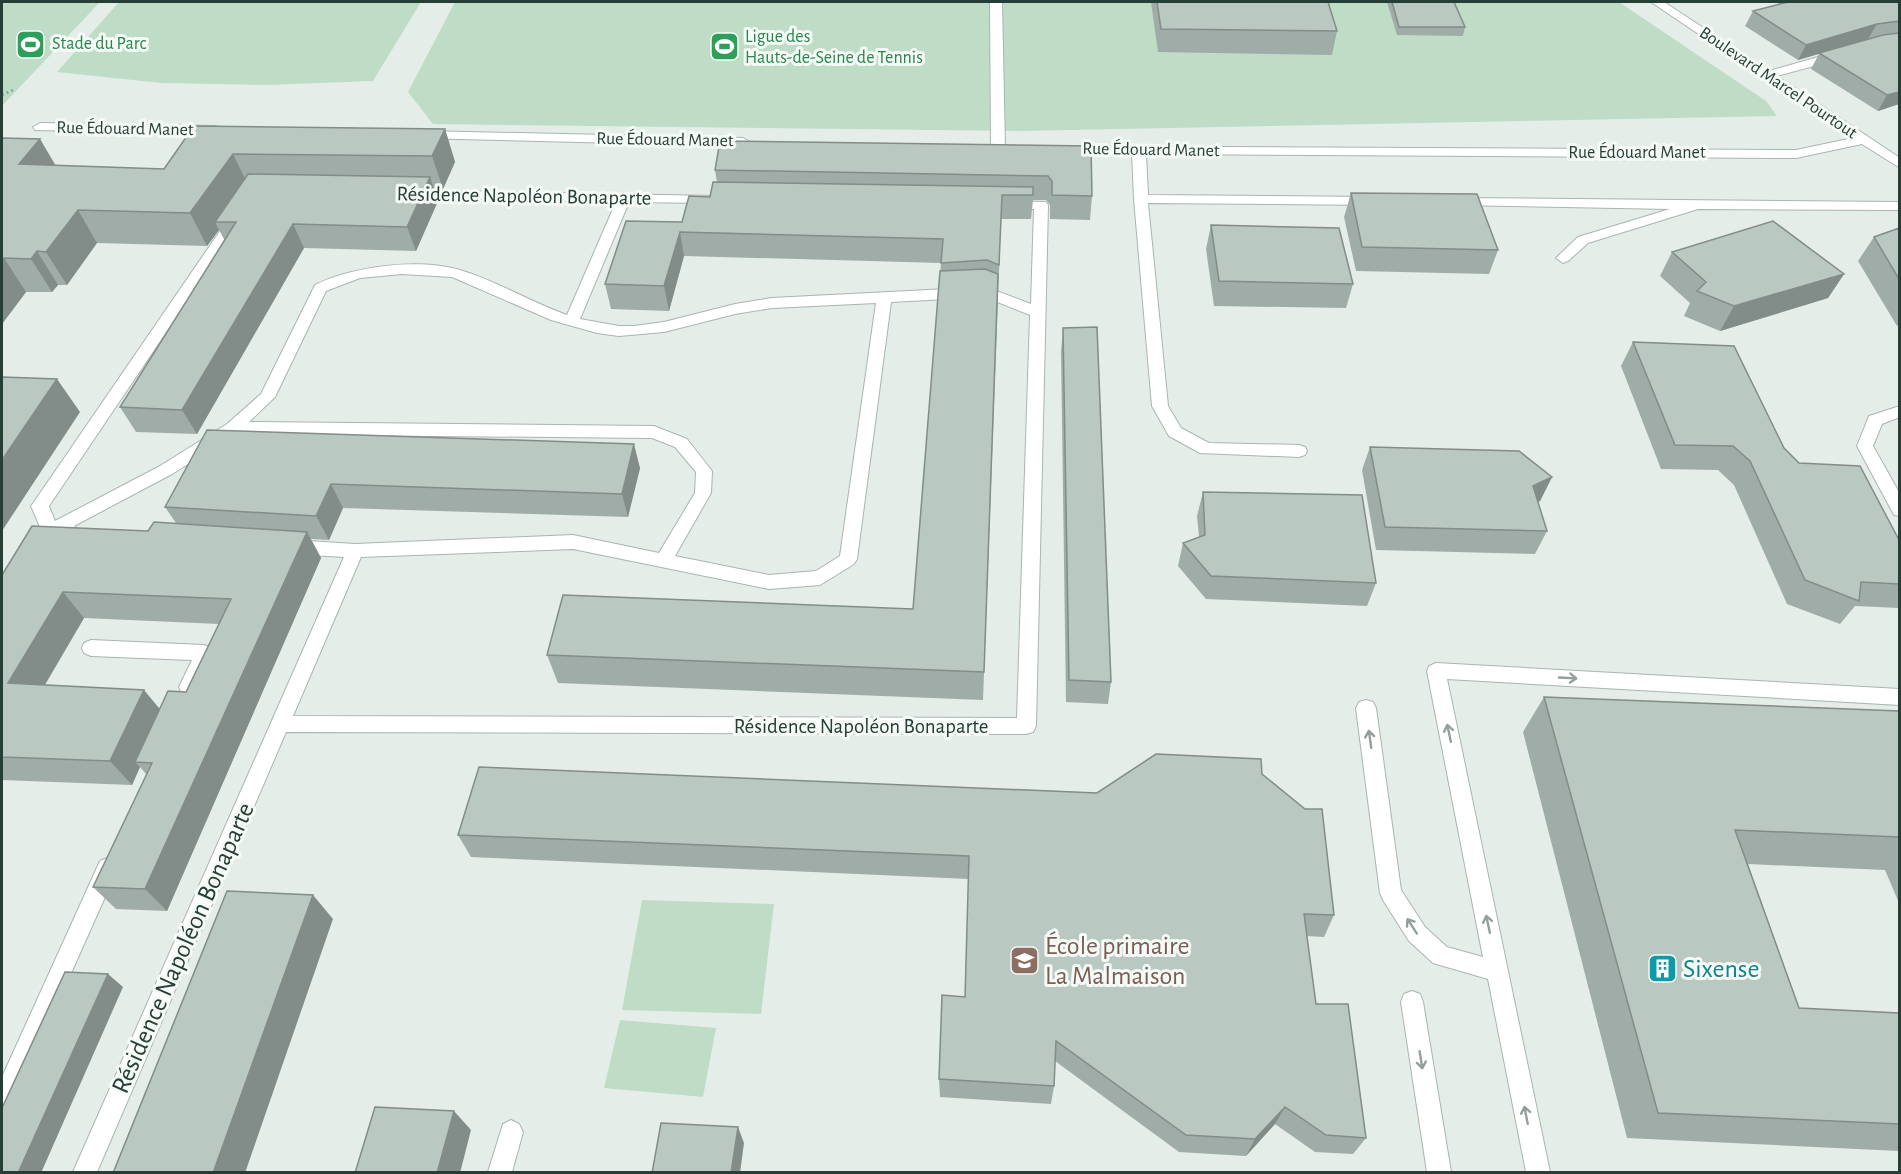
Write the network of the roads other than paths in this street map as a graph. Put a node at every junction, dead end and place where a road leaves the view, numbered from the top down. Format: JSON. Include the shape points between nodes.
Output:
{"nodes":[{"id":1,"x":996,"y":2,"type":"edge"},
{"id":2,"x":1656,"y":2,"type":"edge"},
{"id":3,"x":1852,"y":51,"type":"edge"},
{"id":4,"x":1768,"y":75,"type":"junction"},
{"id":5,"x":40,"y":127,"type":"dead end"},
{"id":6,"x":236,"y":131,"type":"edge"},
{"id":7,"x":414,"y":135,"type":"edge"},
{"id":8,"x":1864,"y":140,"type":"junction"},
{"id":9,"x":760,"y":142,"type":"edge"},
{"id":10,"x":998,"y":148,"type":"edge"},
{"id":11,"x":1057,"y":149,"type":"edge"},
{"id":12,"x":1139,"y":151,"type":"junction"},
{"id":13,"x":1899,"y":164,"type":"edge"},
{"id":14,"x":397,"y":194,"type":"edge"},
{"id":15,"x":624,"y":198,"type":"junction"},
{"id":16,"x":1141,"y":199,"type":"junction"},
{"id":17,"x":731,"y":200,"type":"edge"},
{"id":18,"x":247,"y":201,"type":"edge"},
{"id":19,"x":1389,"y":202,"type":"edge"},
{"id":20,"x":1448,"y":202,"type":"edge"},
{"id":21,"x":993,"y":205,"type":"edge"},
{"id":22,"x":1697,"y":205,"type":"junction"},
{"id":23,"x":1899,"y":206,"type":"edge"},
{"id":24,"x":1563,"y":258,"type":"dead end"},
{"id":25,"x":884,"y":298,"type":"junction"},
{"id":26,"x":1037,"y":312,"type":"junction"},
{"id":27,"x":572,"y":321,"type":"junction"},
{"id":28,"x":1899,"y":411,"type":"edge"},
{"id":29,"x":233,"y":428,"type":"junction"},
{"id":30,"x":1299,"y":451,"type":"dead end"},
{"id":31,"x":1899,"y":510,"type":"edge"},
{"id":32,"x":50,"y":531,"type":"junction"},
{"id":33,"x":86,"y":533,"type":"edge"},
{"id":34,"x":273,"y":546,"type":"edge"},
{"id":35,"x":355,"y":551,"type":"junction"},
{"id":36,"x":663,"y":561,"type":"junction"},
{"id":37,"x":91,"y":648,"type":"dead end"},
{"id":38,"x":1899,"y":698,"type":"edge"},
{"id":39,"x":180,"y":707,"type":"edge"},
{"id":40,"x":1366,"y":708,"type":"dead end"},
{"id":41,"x":281,"y":724,"type":"junction"},
{"id":42,"x":117,"y":846,"type":"edge"},
{"id":43,"x":1498,"y":971,"type":"junction"},
{"id":44,"x":1412,"y":1002,"type":"dead end"},
{"id":45,"x":2,"y":1102,"type":"edge"},
{"id":46,"x":511,"y":1132,"type":"dead end"},
{"id":47,"x":85,"y":1173,"type":"edge"},
{"id":48,"x":500,"y":1173,"type":"edge"},
{"id":49,"x":1439,"y":1173,"type":"edge"},
{"id":50,"x":1538,"y":1173,"type":"edge"}],
"edges":[{"from":1,"to":10,"type":"street"},
{"from":2,"to":4,"type":"street","name":"Boulevard Marcel Pourtout"},
{"from":3,"to":4,"type":"street"},
{"from":4,"to":8,"type":"street","name":"Boulevard Marcel Pourtout"},
{"from":5,"to":6,"type":"street","name":"Rue Édouard Manet"},
{"from":7,"to":9,"type":"street","name":"Rue Édouard Manet"},
{"from":8,"to":12,"type":"street","name":"Rue Édouard Manet","via":[[1796,154]]},
{"from":8,"to":13,"type":"street","name":"Boulevard Marcel Pourtout"},
{"from":11,"to":12,"type":"street","name":"Rue Édouard Manet"},
{"from":12,"to":16,"type":"street"},
{"from":14,"to":15,"type":"street","name":"Résidence Napoléon Bonaparte"},
{"from":15,"to":17,"type":"street","name":"Résidence Napoléon Bonaparte"},
{"from":15,"to":27,"type":"street"},
{"from":16,"to":19,"type":"street"},
{"from":16,"to":30,"type":"street","via":[[1160,406],[1175,432],[1206,449]]},
{"from":18,"to":32,"type":"street","via":[[40,506]]},
{"from":20,"to":22,"type":"street"},
{"from":21,"to":26,"type":"street","name":"Résidence Napoléon Bonaparte","via":[[1041,205]]},
{"from":22,"to":23,"type":"street"},
{"from":22,"to":24,"type":"street","via":[[1583,240]]},
{"from":25,"to":26,"type":"street","via":[[986,292]]},
{"from":25,"to":27,"type":"street","via":[[746,307],[676,325],[621,331]]},
{"from":25,"to":36,"type":"street","via":[[848,559],[820,578],[769,582]]},
{"from":26,"to":41,"type":"street","name":"Résidence Napoléon Bonaparte","via":[[1026,726]]},
{"from":27,"to":29,"type":"street","via":[[455,273],[411,269],[364,272],[335,279],[320,288],[267,397]]},
{"from":28,"to":31,"type":"street","via":[[1875,420],[1864,446]]},
{"from":29,"to":32,"type":"street","via":[[166,470]]},
{"from":29,"to":36,"type":"street","via":[[654,432],[681,443],[704,471],[703,493]]},
{"from":32,"to":33,"type":"street"},
{"from":34,"to":35,"type":"street"},
{"from":35,"to":36,"type":"street","via":[[573,542]]},
{"from":35,"to":41,"type":"street","name":"Résidence Napoléon Bonaparte"},
{"from":37,"to":39,"type":"street","via":[[204,653]]},
{"from":43,"to":38,"type":"street","one_way":true,"via":[[1436,671]]},
{"from":43,"to":40,"type":"street","one_way":true,"via":[[1441,956],[1417,934],[1391,893]]},
{"from":41,"to":47,"type":"street","name":"Résidence Napoléon Bonaparte"},
{"from":42,"to":45,"type":"street"},
{"from":50,"to":43,"type":"street","one_way":true},
{"from":44,"to":49,"type":"street","one_way":true},
{"from":46,"to":48,"type":"street"}]}
